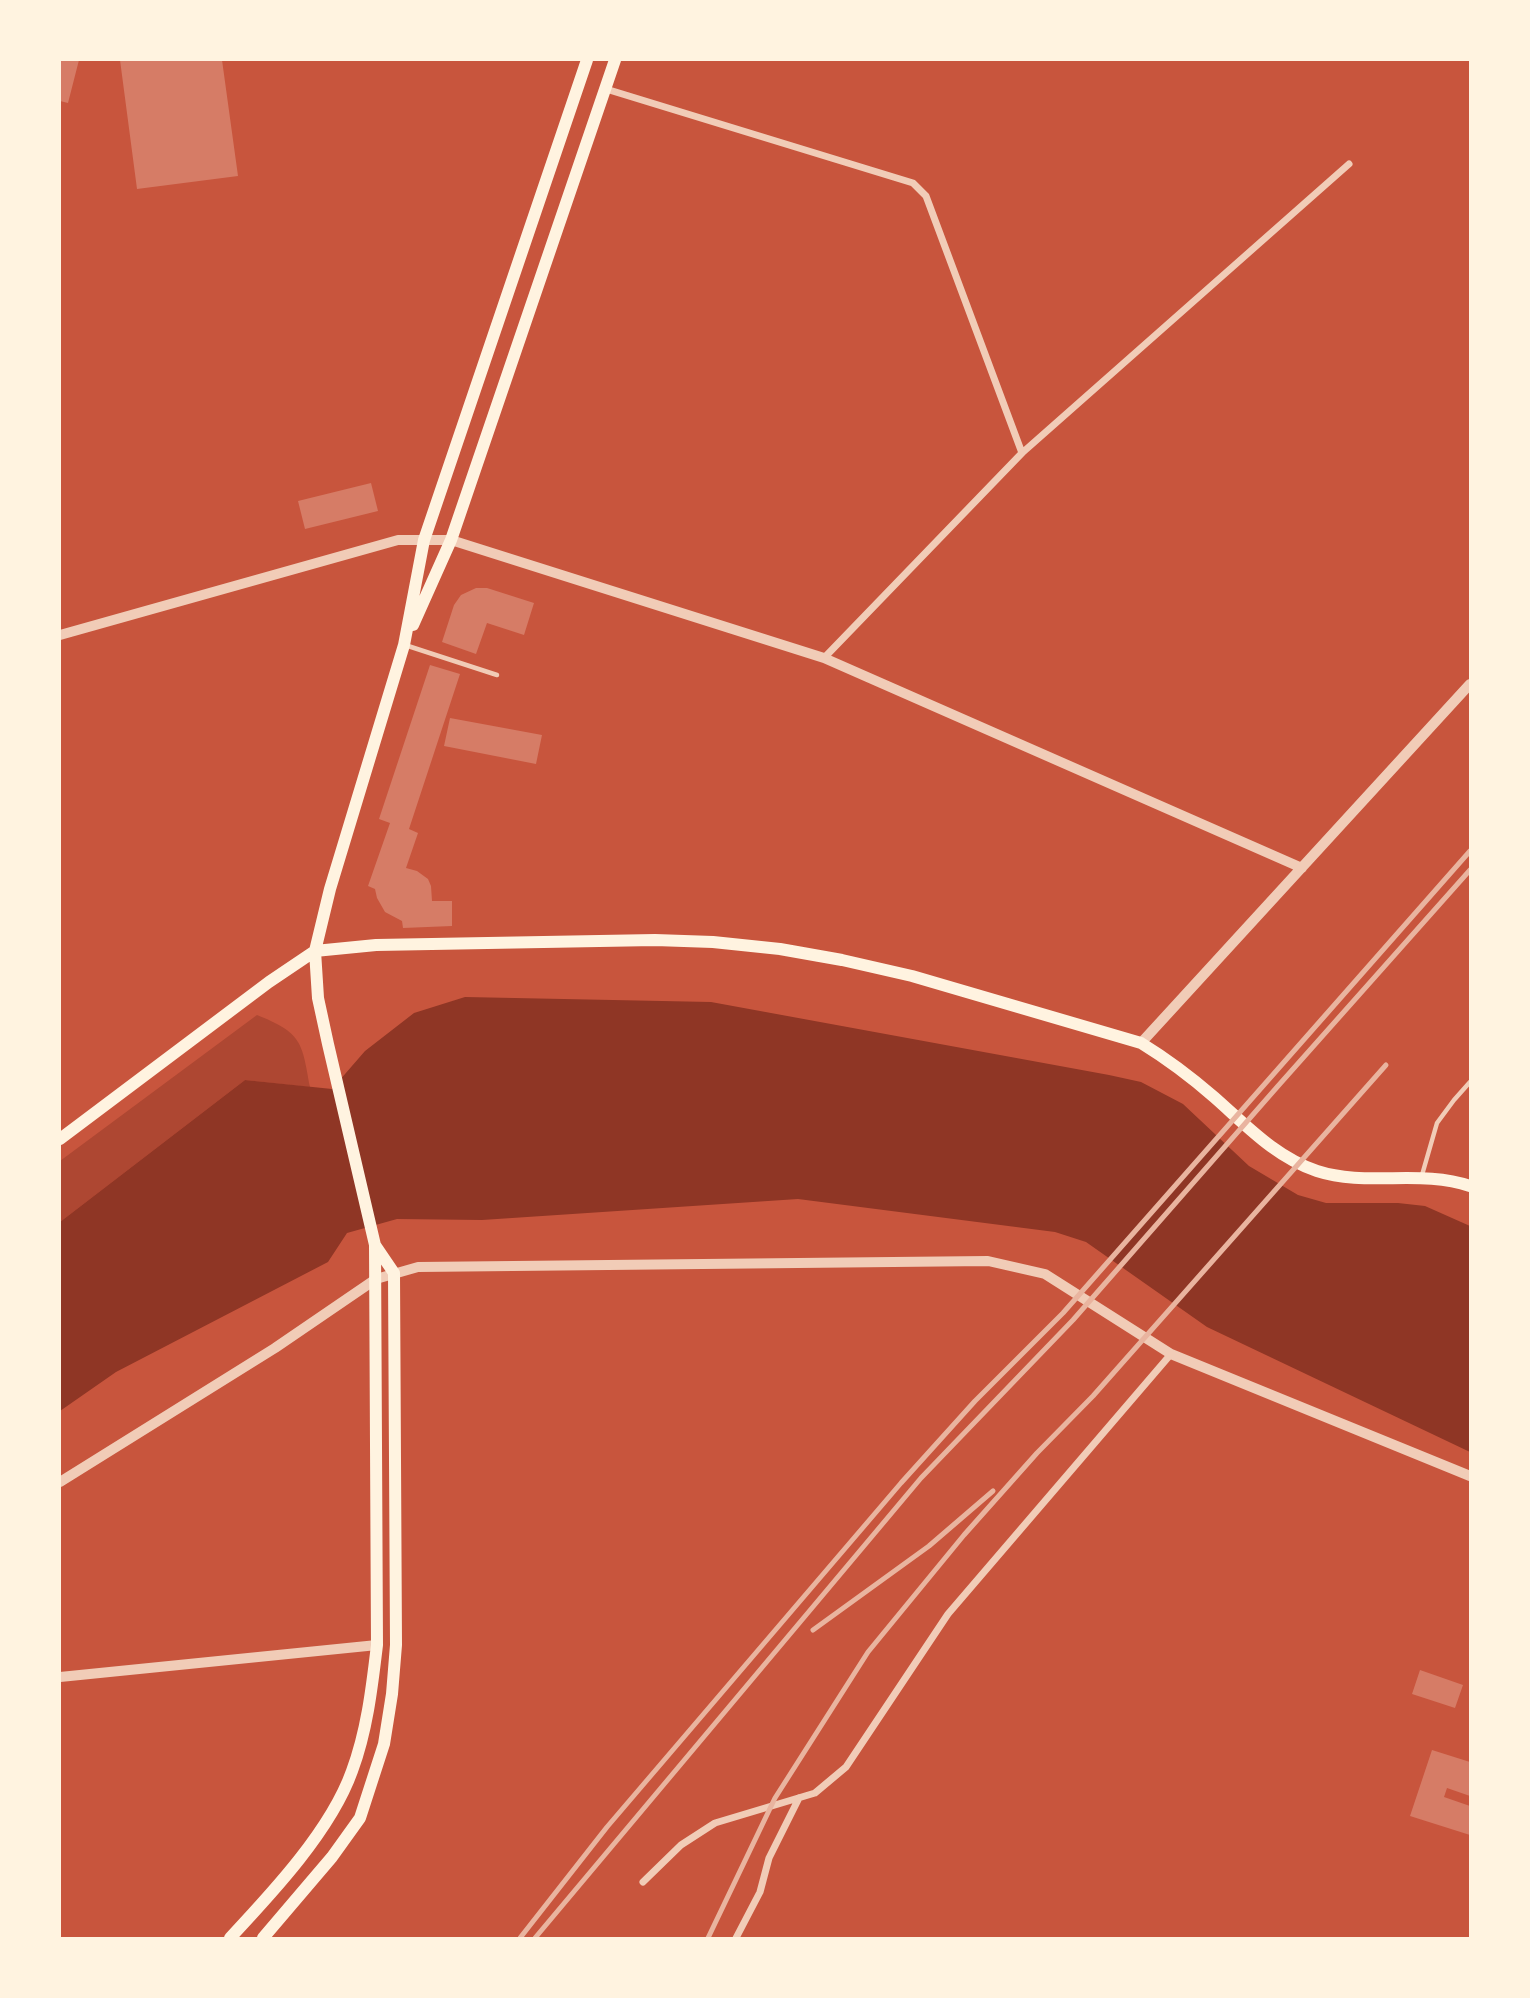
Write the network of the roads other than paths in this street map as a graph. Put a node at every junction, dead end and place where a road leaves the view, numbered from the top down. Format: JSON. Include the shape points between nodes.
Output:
{"nodes":[{"id":1,"x":587,"y":60,"type":"edge"},
{"id":2,"x":615,"y":60,"type":"edge"},
{"id":3,"x":606,"y":89,"type":"junction"},
{"id":4,"x":1349,"y":164,"type":"dead end"},
{"id":5,"x":1023,"y":453,"type":"junction"},
{"id":6,"x":424,"y":540,"type":"junction"},
{"id":7,"x":452,"y":540,"type":"junction"},
{"id":8,"x":60,"y":635,"type":"edge"},
{"id":9,"x":404,"y":645,"type":"junction"},
{"id":10,"x":824,"y":657,"type":"junction"},
{"id":11,"x":497,"y":675,"type":"dead end"},
{"id":12,"x":1471,"y":684,"type":"edge"},
{"id":13,"x":1302,"y":868,"type":"junction"},
{"id":14,"x":315,"y":951,"type":"junction"},
{"id":15,"x":1142,"y":1043,"type":"junction"},
{"id":16,"x":1471,"y":1082,"type":"edge"},
{"id":17,"x":60,"y":1139,"type":"edge"},
{"id":18,"x":1421,"y":1178,"type":"junction"},
{"id":19,"x":1471,"y":1186,"type":"edge"},
{"id":20,"x":375,"y":1245,"type":"junction"},
{"id":21,"x":394,"y":1273,"type":"junction"},
{"id":22,"x":376,"y":1279,"type":"junction"},
{"id":23,"x":1171,"y":1354,"type":"junction"},
{"id":24,"x":1471,"y":1476,"type":"edge"},
{"id":25,"x":60,"y":1482,"type":"edge"},
{"id":26,"x":377,"y":1645,"type":"junction"},
{"id":27,"x":60,"y":1677,"type":"edge"},
{"id":28,"x":799,"y":1798,"type":"junction"},
{"id":29,"x":643,"y":1882,"type":"dead end"},
{"id":30,"x":230,"y":1938,"type":"edge"},
{"id":31,"x":263,"y":1938,"type":"edge"},
{"id":32,"x":736,"y":1938,"type":"edge"}],
"edges":[{"from":1,"to":6,"type":"main road"},
{"from":2,"to":3,"type":"main road"},
{"from":3,"to":5,"type":"street","via":[[913,183],[926,197]]},
{"from":3,"to":7,"type":"main road"},
{"from":4,"to":5,"type":"street"},
{"from":5,"to":10,"type":"street"},
{"from":6,"to":7,"type":"street"},
{"from":6,"to":8,"type":"street","via":[[398,540]]},
{"from":6,"to":9,"type":"main road"},
{"from":7,"to":9,"type":"main road"},
{"from":7,"to":10,"type":"street"},
{"from":9,"to":11,"type":"lane"},
{"from":9,"to":14,"type":"main road"},
{"from":10,"to":13,"type":"street"},
{"from":12,"to":13,"type":"street"},
{"from":13,"to":15,"type":"street"},
{"from":14,"to":15,"type":"main road","via":[[376,945],[656,940],[780,949],[912,976]]},
{"from":14,"to":17,"type":"main road"},
{"from":14,"to":20,"type":"main road","via":[[318,998]]},
{"from":15,"to":18,"type":"main road","via":[[1171,1061],[1290,1160],[1350,1177]]},
{"from":16,"to":18,"type":"lane","via":[[1437,1123]]},
{"from":18,"to":19,"type":"main road"},
{"from":20,"to":21,"type":"main road"},
{"from":20,"to":22,"type":"main road"},
{"from":21,"to":22,"type":"street"},
{"from":21,"to":23,"type":"street","via":[[418,1266],[988,1261],[1045,1275]]},
{"from":21,"to":31,"type":"main road","via":[[396,1645],[384,1744],[360,1818]]},
{"from":22,"to":25,"type":"street"},
{"from":22,"to":26,"type":"main road"},
{"from":23,"to":24,"type":"street"},
{"from":23,"to":28,"type":"street","via":[[948,1614],[846,1768],[815,1793]]},
{"from":26,"to":27,"type":"street"},
{"from":26,"to":30,"type":"main road","via":[[361,1738],[337,1804],[310,1845]]},
{"from":28,"to":29,"type":"street","via":[[715,1823],[681,1845]]},
{"from":28,"to":32,"type":"street"}]}
